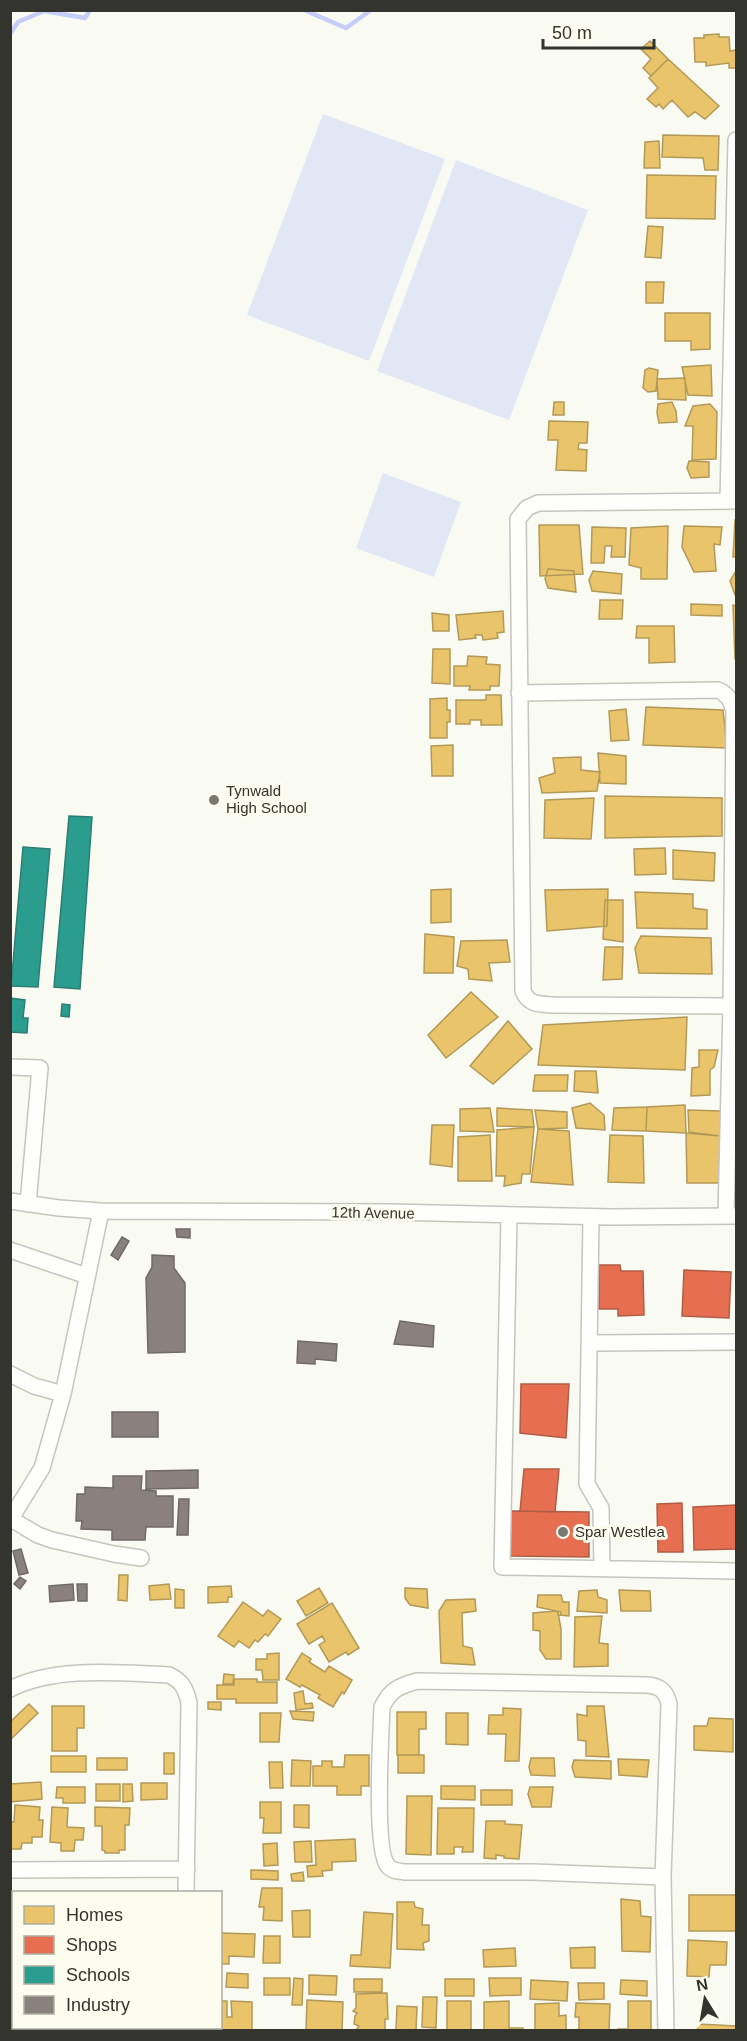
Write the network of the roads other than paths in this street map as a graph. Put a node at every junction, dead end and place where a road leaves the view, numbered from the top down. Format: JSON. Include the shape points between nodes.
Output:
{"nodes":[{"id":1,"x":736,"y":140,"type":"edge"},
{"id":2,"x":732,"y":501,"type":"edge"},
{"id":3,"x":519,"y":693,"type":"junction"},
{"id":4,"x":732,"y":1006,"type":"junction"},
{"id":5,"x":10,"y":1067,"type":"edge"},
{"id":6,"x":10,"y":1201,"type":"edge"},
{"id":7,"x":28,"y":1204,"type":"junction"},
{"id":8,"x":101,"y":1211,"type":"junction"},
{"id":9,"x":509,"y":1215,"type":"junction"},
{"id":10,"x":731,"y":1216,"type":"edge"},
{"id":11,"x":591,"y":1217,"type":"junction"},
{"id":12,"x":10,"y":1250,"type":"edge"},
{"id":13,"x":87,"y":1276,"type":"junction"},
{"id":14,"x":590,"y":1342,"type":"junction"},
{"id":15,"x":736,"y":1342,"type":"edge"},
{"id":16,"x":10,"y":1374,"type":"edge"},
{"id":17,"x":63,"y":1394,"type":"junction"},
{"id":18,"x":11,"y":1519,"type":"edge"},
{"id":19,"x":141,"y":1558,"type":"dead end"},
{"id":20,"x":602,"y":1567,"type":"junction"},
{"id":21,"x":736,"y":1571,"type":"edge"},
{"id":22,"x":10,"y":1689,"type":"edge"},
{"id":23,"x":187,"y":1869,"type":"junction"},
{"id":24,"x":10,"y":1870,"type":"edge"},
{"id":25,"x":663,"y":1877,"type":"junction"},
{"id":26,"x":186,"y":1891,"type":"edge"},
{"id":27,"x":666,"y":2031,"type":"edge"}],
"edges":[{"from":1,"to":2,"type":"street"},
{"from":2,"to":3,"type":"street","via":[[538,503],[527,508],[518,519]]},
{"from":3,"to":4,"type":"street","via":[[526,997],[531,1003],[555,1005]]},
{"from":3,"to":4,"type":"street","via":[[718,690],[729,698],[734,711]]},
{"from":4,"to":10,"type":"street"},
{"from":5,"to":7,"type":"street","via":[[40,1068]]},
{"from":6,"to":7,"type":"street","name":"12th Avenue"},
{"from":7,"to":8,"type":"street","name":"12th Avenue"},
{"from":8,"to":9,"type":"street","name":"12th Avenue"},
{"from":8,"to":13,"type":"street"},
{"from":9,"to":11,"type":"street","name":"12th Avenue"},
{"from":9,"to":20,"type":"street","via":[[502,1567]]},
{"from":10,"to":11,"type":"street","name":"12th Avenue"},
{"from":11,"to":14,"type":"street"},
{"from":12,"to":13,"type":"street"},
{"from":13,"to":17,"type":"street"},
{"from":14,"to":15,"type":"street"},
{"from":14,"to":20,"type":"street","via":[[587,1484],[601,1508]]},
{"from":16,"to":17,"type":"street"},
{"from":17,"to":18,"type":"street","via":[[42,1468]]},
{"from":18,"to":19,"type":"street","via":[[52,1540]]},
{"from":20,"to":21,"type":"street"},
{"from":22,"to":23,"type":"street","via":[[40,1678],[104,1673],[169,1675],[178,1680],[189,1702]]},
{"from":23,"to":24,"type":"street"},
{"from":23,"to":26,"type":"street"},
{"from":25,"to":25,"type":"street","via":[[405,1872],[388,1867],[382,1852],[379,1784],[382,1707],[386,1698],[401,1685],[417,1681],[647,1685],[663,1691],[669,1704]]},
{"from":25,"to":27,"type":"street"}]}
